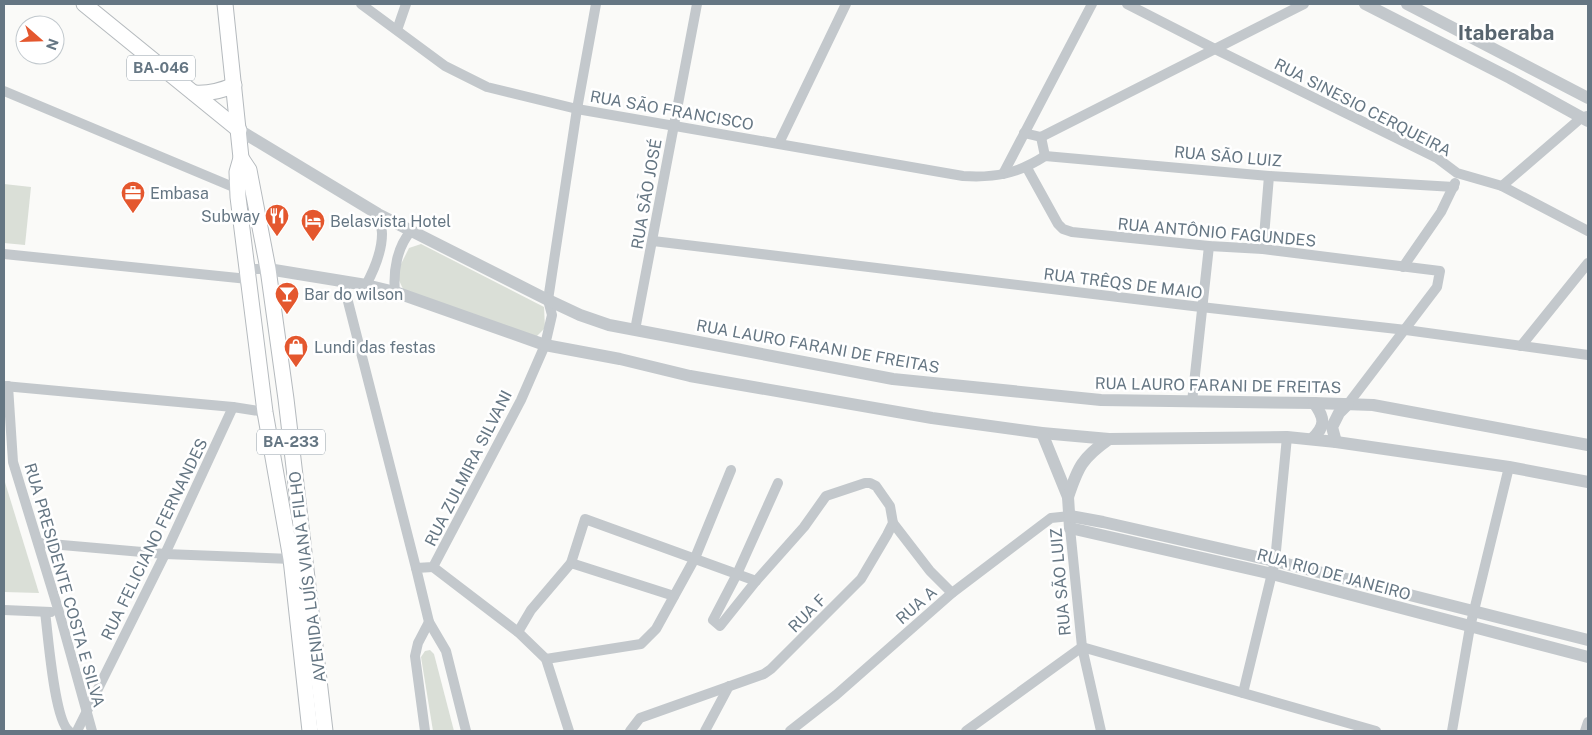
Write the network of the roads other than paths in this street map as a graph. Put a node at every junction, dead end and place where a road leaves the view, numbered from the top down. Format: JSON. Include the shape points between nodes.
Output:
{"nodes":[{"id":1,"x":84,"y":4,"type":"edge"},
{"id":2,"x":224,"y":4,"type":"edge"},
{"id":3,"x":361,"y":4,"type":"edge"},
{"id":4,"x":406,"y":4,"type":"edge"},
{"id":5,"x":596,"y":4,"type":"edge"},
{"id":6,"x":697,"y":4,"type":"edge"},
{"id":7,"x":846,"y":4,"type":"edge"},
{"id":8,"x":1092,"y":4,"type":"edge"},
{"id":9,"x":1127,"y":4,"type":"edge"},
{"id":10,"x":1304,"y":4,"type":"edge"},
{"id":11,"x":1364,"y":4,"type":"edge"},
{"id":12,"x":1407,"y":4,"type":"edge"},
{"id":13,"x":397,"y":30,"type":"junction"},
{"id":14,"x":1215,"y":50,"type":"junction"},
{"id":15,"x":1518,"y":63,"type":"junction"},
{"id":16,"x":1510,"y":78,"type":"junction"},
{"id":17,"x":234,"y":85,"type":"junction"},
{"id":18,"x":4,"y":91,"type":"edge"},
{"id":19,"x":194,"y":93,"type":"junction"},
{"id":20,"x":1588,"y":98,"type":"edge"},
{"id":21,"x":577,"y":109,"type":"junction"},
{"id":22,"x":1586,"y":118,"type":"edge"},
{"id":23,"x":674,"y":126,"type":"junction"},
{"id":24,"x":239,"y":130,"type":"junction"},
{"id":25,"x":1024,"y":133,"type":"junction"},
{"id":26,"x":1041,"y":137,"type":"junction"},
{"id":27,"x":779,"y":143,"type":"junction"},
{"id":28,"x":1045,"y":156,"type":"junction"},
{"id":29,"x":241,"y":158,"type":"junction"},
{"id":30,"x":1026,"y":168,"type":"junction"},
{"id":31,"x":1457,"y":173,"type":"junction"},
{"id":32,"x":1003,"y":174,"type":"junction"},
{"id":33,"x":1269,"y":176,"type":"junction"},
{"id":34,"x":1502,"y":186,"type":"junction"},
{"id":35,"x":1454,"y":187,"type":"junction"},
{"id":36,"x":238,"y":189,"type":"junction"},
{"id":37,"x":378,"y":214,"type":"junction"},
{"id":38,"x":412,"y":231,"type":"junction"},
{"id":39,"x":1588,"y":231,"type":"edge"},
{"id":40,"x":653,"y":241,"type":"junction"},
{"id":41,"x":1208,"y":246,"type":"junction"},
{"id":42,"x":1262,"y":249,"type":"junction"},
{"id":43,"x":4,"y":254,"type":"edge"},
{"id":44,"x":1588,"y":263,"type":"edge"},
{"id":45,"x":1403,"y":267,"type":"junction"},
{"id":46,"x":268,"y":269,"type":"junction"},
{"id":47,"x":248,"y":274,"type":"junction"},
{"id":48,"x":343,"y":282,"type":"junction"},
{"id":49,"x":366,"y":285,"type":"junction"},
{"id":50,"x":395,"y":292,"type":"junction"},
{"id":51,"x":548,"y":300,"type":"junction"},
{"id":52,"x":1201,"y":307,"type":"junction"},
{"id":53,"x":635,"y":330,"type":"junction"},
{"id":54,"x":1406,"y":330,"type":"junction"},
{"id":55,"x":545,"y":345,"type":"junction"},
{"id":56,"x":1521,"y":346,"type":"junction"},
{"id":57,"x":1588,"y":355,"type":"edge"},
{"id":58,"x":6,"y":386,"type":"edge"},
{"id":59,"x":1192,"y":402,"type":"junction"},
{"id":60,"x":1314,"y":403,"type":"junction"},
{"id":61,"x":1348,"y":404,"type":"junction"},
{"id":62,"x":234,"y":407,"type":"junction"},
{"id":63,"x":265,"y":412,"type":"junction"},
{"id":64,"x":1042,"y":434,"type":"junction"},
{"id":65,"x":1287,"y":437,"type":"junction"},
{"id":66,"x":1108,"y":439,"type":"junction"},
{"id":67,"x":1312,"y":439,"type":"junction"},
{"id":68,"x":1336,"y":442,"type":"junction"},
{"id":69,"x":1588,"y":445,"type":"edge"},
{"id":70,"x":8,"y":462,"type":"edge"},
{"id":71,"x":1509,"y":467,"type":"junction"},
{"id":72,"x":731,"y":470,"type":"dead end"},
{"id":73,"x":1588,"y":482,"type":"edge"},
{"id":74,"x":778,"y":483,"type":"dead end"},
{"id":75,"x":1068,"y":497,"type":"junction"},
{"id":76,"x":1070,"y":522,"type":"junction"},
{"id":77,"x":893,"y":523,"type":"junction"},
{"id":78,"x":39,"y":543,"type":"junction"},
{"id":79,"x":165,"y":554,"type":"junction"},
{"id":80,"x":695,"y":558,"type":"junction"},
{"id":81,"x":291,"y":559,"type":"junction"},
{"id":82,"x":572,"y":563,"type":"junction"},
{"id":83,"x":433,"y":566,"type":"junction"},
{"id":84,"x":416,"y":568,"type":"junction"},
{"id":85,"x":1273,"y":568,"type":"junction"},
{"id":86,"x":737,"y":574,"type":"junction"},
{"id":87,"x":756,"y":581,"type":"junction"},
{"id":88,"x":952,"y":593,"type":"junction"},
{"id":89,"x":674,"y":596,"type":"junction"},
{"id":90,"x":4,"y":610,"type":"edge"},
{"id":91,"x":45,"y":612,"type":"junction"},
{"id":92,"x":59,"y":612,"type":"junction"},
{"id":93,"x":1474,"y":612,"type":"junction"},
{"id":94,"x":429,"y":622,"type":"junction"},
{"id":95,"x":1470,"y":627,"type":"junction"},
{"id":96,"x":518,"y":632,"type":"junction"},
{"id":97,"x":1588,"y":640,"type":"edge"},
{"id":98,"x":1082,"y":647,"type":"junction"},
{"id":99,"x":1588,"y":657,"type":"edge"},
{"id":100,"x":546,"y":660,"type":"junction"},
{"id":101,"x":729,"y":686,"type":"junction"},
{"id":102,"x":1243,"y":693,"type":"junction"},
{"id":103,"x":87,"y":710,"type":"junction"},
{"id":104,"x":1588,"y":722,"type":"edge"},
{"id":105,"x":978,"y":727,"type":"edge"},
{"id":106,"x":69,"y":731,"type":"edge"},
{"id":107,"x":77,"y":731,"type":"edge"},
{"id":108,"x":92,"y":731,"type":"edge"},
{"id":109,"x":310,"y":731,"type":"edge"},
{"id":110,"x":325,"y":731,"type":"edge"},
{"id":111,"x":425,"y":731,"type":"edge"},
{"id":112,"x":466,"y":731,"type":"edge"},
{"id":113,"x":569,"y":731,"type":"edge"},
{"id":114,"x":630,"y":731,"type":"edge"},
{"id":115,"x":705,"y":731,"type":"edge"},
{"id":116,"x":790,"y":731,"type":"edge"},
{"id":117,"x":966,"y":731,"type":"edge"},
{"id":118,"x":1101,"y":731,"type":"edge"},
{"id":119,"x":1376,"y":731,"type":"edge"},
{"id":120,"x":1452,"y":731,"type":"edge"},
{"id":121,"x":1585,"y":731,"type":"edge"}],
"edges":[{"from":1,"to":19,"type":"main road","number":"BA-046"},
{"from":2,"to":17,"type":"main road","number":"BA-233"},
{"from":3,"to":13,"type":"street","name":"RUA SÃO FRANCISCO"},
{"from":4,"to":13,"type":"street"},
{"from":5,"to":21,"type":"street","name":"RUA ZULMIRA SILVANI"},
{"from":6,"to":23,"type":"street","name":"RUA SÃO JOSÉ"},
{"from":7,"to":27,"type":"street"},
{"from":8,"to":25,"type":"street"},
{"from":9,"to":14,"type":"street","name":"RUA SINESIO CERQUEIRA"},
{"from":10,"to":14,"type":"street"},
{"from":11,"to":16,"type":"street"},
{"from":12,"to":15,"type":"street"},
{"from":13,"to":21,"type":"street","name":"RUA SÃO FRANCISCO","via":[[445,66],[487,87]]},
{"from":14,"to":26,"type":"street"},
{"from":14,"to":31,"type":"street","name":"RUA SINESIO CERQUEIRA","via":[[1437,158]]},
{"from":15,"to":16,"type":"street"},
{"from":15,"to":20,"type":"street"},
{"from":16,"to":22,"type":"street"},
{"from":17,"to":19,"type":"main road","via":[[216,92]]},
{"from":17,"to":24,"type":"main road","number":"BA-233"},
{"from":18,"to":36,"type":"street"},
{"from":19,"to":24,"type":"main road","number":"BA-046"},
{"from":21,"to":23,"type":"street","name":"RUA SÃO FRANCISCO"},
{"from":21,"to":51,"type":"street","name":"RUA ZULMIRA SILVANI"},
{"from":22,"to":34,"type":"street"},
{"from":23,"to":27,"type":"street","name":"RUA SÃO FRANCISCO"},
{"from":23,"to":40,"type":"street","name":"RUA SÃO JOSÉ"},
{"from":24,"to":29,"type":"main road","name":"AVENIDA LUÍS VIANA FILHO","number":"BA-233"},
{"from":24,"to":37,"type":"street","name":"RUA LAURO FARANI DE FREITAS"},
{"from":25,"to":26,"type":"street"},
{"from":25,"to":32,"type":"street"},
{"from":26,"to":28,"type":"street"},
{"from":27,"to":32,"type":"street","name":"RUA SÃO FRANCISCO","via":[[963,176]]},
{"from":28,"to":30,"type":"street"},
{"from":28,"to":33,"type":"street","name":"RUA SÃO LUIZ"},
{"from":29,"to":36,"type":"main road","name":"AVENIDA LUÍS VIANA FILHO","number":"BA-233","via":[[237,172]]},
{"from":29,"to":46,"type":"main road","name":"AVENIDA LUÍS VIANA FILHO","number":"BA-233","via":[[250,170]]},
{"from":30,"to":32,"type":"street"},
{"from":30,"to":41,"type":"street","name":"RUA ANTÔNIO FAGUNDES","via":[[1063,229],[1085,235]]},
{"from":31,"to":34,"type":"street","name":"RUA SINESIO CERQUEIRA"},
{"from":31,"to":35,"type":"street"},
{"from":33,"to":35,"type":"street","name":"RUA SÃO LUIZ"},
{"from":33,"to":42,"type":"street"},
{"from":34,"to":39,"type":"street","name":"RUA SINESIO CERQUEIRA"},
{"from":35,"to":45,"type":"street"},
{"from":36,"to":47,"type":"main road","name":"AVENIDA LUÍS VIANA FILHO","number":"BA-233"},
{"from":37,"to":38,"type":"street","name":"RUA LAURO FARANI DE FREITAS"},
{"from":37,"to":49,"type":"street","via":[[382,233],[379,252]]},
{"from":38,"to":50,"type":"street","via":[[397,260]]},
{"from":38,"to":51,"type":"street","name":"RUA LAURO FARANI DE FREITAS"},
{"from":40,"to":52,"type":"street","name":"RUA TRÊQS DE MAIO"},
{"from":40,"to":53,"type":"street","name":"RUA SÃO JOSÉ"},
{"from":41,"to":42,"type":"street","name":"RUA ANTÔNIO FAGUNDES"},
{"from":41,"to":52,"type":"street"},
{"from":42,"to":45,"type":"street","name":"RUA ANTÔNIO FAGUNDES"},
{"from":43,"to":47,"type":"street"},
{"from":44,"to":56,"type":"street"},
{"from":45,"to":54,"type":"street","name":"RUA ANTÔNIO FAGUNDES","via":[[1440,271],[1437,287]]},
{"from":46,"to":47,"type":"street"},
{"from":46,"to":48,"type":"street"},
{"from":46,"to":110,"type":"main road","name":"AVENIDA LUÍS VIANA FILHO","number":"BA-233"},
{"from":47,"to":63,"type":"main road","name":"AVENIDA LUÍS VIANA FILHO","number":"BA-233"},
{"from":48,"to":49,"type":"street"},
{"from":48,"to":84,"type":"street"},
{"from":49,"to":50,"type":"street"},
{"from":50,"to":55,"type":"street"},
{"from":51,"to":53,"type":"street","name":"RUA LAURO FARANI DE FREITAS","via":[[609,325]]},
{"from":51,"to":55,"type":"street","name":"RUA ZULMIRA SILVANI","via":[[552,315]]},
{"from":52,"to":54,"type":"street","name":"RUA TRÊQS DE MAIO"},
{"from":52,"to":59,"type":"street"},
{"from":53,"to":59,"type":"street","name":"RUA LAURO FARANI DE FREITAS","via":[[893,379],[1101,400]]},
{"from":54,"to":56,"type":"street","name":"RUA TRÊQS DE MAIO"},
{"from":54,"to":61,"type":"street"},
{"from":55,"to":64,"type":"street","via":[[782,393]]},
{"from":55,"to":83,"type":"street","name":"RUA ZULMIRA SILVANI","via":[[521,400]]},
{"from":56,"to":57,"type":"street","name":"RUA TRÊQS DE MAIO"},
{"from":58,"to":62,"type":"street"},
{"from":58,"to":70,"type":"street","name":"RUA PRESIDENTE COSTA E SILVA"},
{"from":59,"to":60,"type":"street","name":"RUA LAURO FARANI DE FREITAS"},
{"from":60,"to":61,"type":"street","name":"RUA LAURO FARANI DE FREITAS"},
{"from":60,"to":67,"type":"street","via":[[1322,414],[1322,425]]},
{"from":61,"to":68,"type":"street","via":[[1338,413],[1332,427]]},
{"from":61,"to":69,"type":"street","name":"RUA LAURO FARANI DE FREITAS"},
{"from":62,"to":63,"type":"street"},
{"from":62,"to":79,"type":"street","name":"RUA FELICIANO FERNANDES"},
{"from":63,"to":81,"type":"main road","name":"AVENIDA LUÍS VIANA FILHO","number":"BA-233"},
{"from":64,"to":66,"type":"street"},
{"from":64,"to":75,"type":"street","name":"RUA SÃO LUIZ"},
{"from":65,"to":66,"type":"street"},
{"from":65,"to":67,"type":"street"},
{"from":65,"to":85,"type":"street"},
{"from":66,"to":75,"type":"street","via":[[1092,450],[1077,470]]},
{"from":67,"to":68,"type":"street"},
{"from":68,"to":71,"type":"street"},
{"from":70,"to":78,"type":"street","name":"RUA PRESIDENTE COSTA E SILVA"},
{"from":71,"to":73,"type":"street"},
{"from":71,"to":93,"type":"street"},
{"from":72,"to":80,"type":"street"},
{"from":74,"to":86,"type":"street"},
{"from":75,"to":76,"type":"street","name":"RUA SÃO LUIZ"},
{"from":76,"to":85,"type":"street","name":"RUA RIO DE JANEIRO","via":[[1103,522]]},
{"from":76,"to":88,"type":"street","name":"RUA A","via":[[1051,518]]},
{"from":76,"to":98,"type":"street","name":"RUA SÃO LUIZ"},
{"from":77,"to":87,"type":"street","via":[[890,506],[876,486],[870,483],[826,496],[804,527]]},
{"from":77,"to":88,"type":"street","via":[[930,571]]},
{"from":77,"to":101,"type":"street","name":"RUA F","via":[[861,579],[787,655],[764,674]]},
{"from":78,"to":79,"type":"street"},
{"from":78,"to":92,"type":"street","name":"RUA PRESIDENTE COSTA E SILVA"},
{"from":79,"to":81,"type":"street"},
{"from":79,"to":103,"type":"street","name":"RUA FELICIANO FERNANDES"},
{"from":80,"to":82,"type":"street","via":[[585,519]]},
{"from":80,"to":86,"type":"street"},
{"from":80,"to":89,"type":"street"},
{"from":81,"to":109,"type":"main road","name":"AVENIDA LUÍS VIANA FILHO","number":"BA-233"},
{"from":82,"to":89,"type":"street"},
{"from":82,"to":96,"type":"street","via":[[531,610]]},
{"from":83,"to":84,"type":"street","name":"RUA ZULMIRA SILVANI"},
{"from":83,"to":96,"type":"street"},
{"from":84,"to":94,"type":"street"},
{"from":85,"to":93,"type":"street","name":"RUA RIO DE JANEIRO"},
{"from":85,"to":95,"type":"street","name":"RUA RIO DE JANEIRO"},
{"from":85,"to":102,"type":"street"},
{"from":86,"to":87,"type":"street"},
{"from":86,"to":87,"type":"street","via":[[713,620],[720,626]]},
{"from":88,"to":116,"type":"street","name":"RUA A"},
{"from":89,"to":100,"type":"street","via":[[656,629],[641,644]]},
{"from":90,"to":91,"type":"street"},
{"from":91,"to":92,"type":"street"},
{"from":91,"to":106,"type":"street","name":"RUA PRESIDENTE COSTA E SILVA","via":[[55,690]]},
{"from":92,"to":103,"type":"street","name":"RUA PRESIDENTE COSTA E SILVA"},
{"from":93,"to":95,"type":"street"},
{"from":93,"to":97,"type":"street","name":"RUA RIO DE JANEIRO"},
{"from":94,"to":111,"type":"street","via":[[415,656]]},
{"from":94,"to":112,"type":"street","via":[[446,651]]},
{"from":95,"to":99,"type":"street","name":"RUA RIO DE JANEIRO"},
{"from":95,"to":120,"type":"street"},
{"from":96,"to":100,"type":"street"},
{"from":98,"to":102,"type":"street"},
{"from":98,"to":105,"type":"street"},
{"from":98,"to":118,"type":"street","name":"RUA SÃO LUIZ"},
{"from":100,"to":113,"type":"street"},
{"from":101,"to":114,"type":"street","name":"RUA F","via":[[640,718]]},
{"from":101,"to":115,"type":"street"},
{"from":102,"to":119,"type":"street"},
{"from":103,"to":107,"type":"street","name":"RUA FELICIANO FERNANDES"},
{"from":103,"to":108,"type":"street","name":"RUA PRESIDENTE COSTA E SILVA"},
{"from":104,"to":121,"type":"street"},
{"from":105,"to":117,"type":"street"}]}
